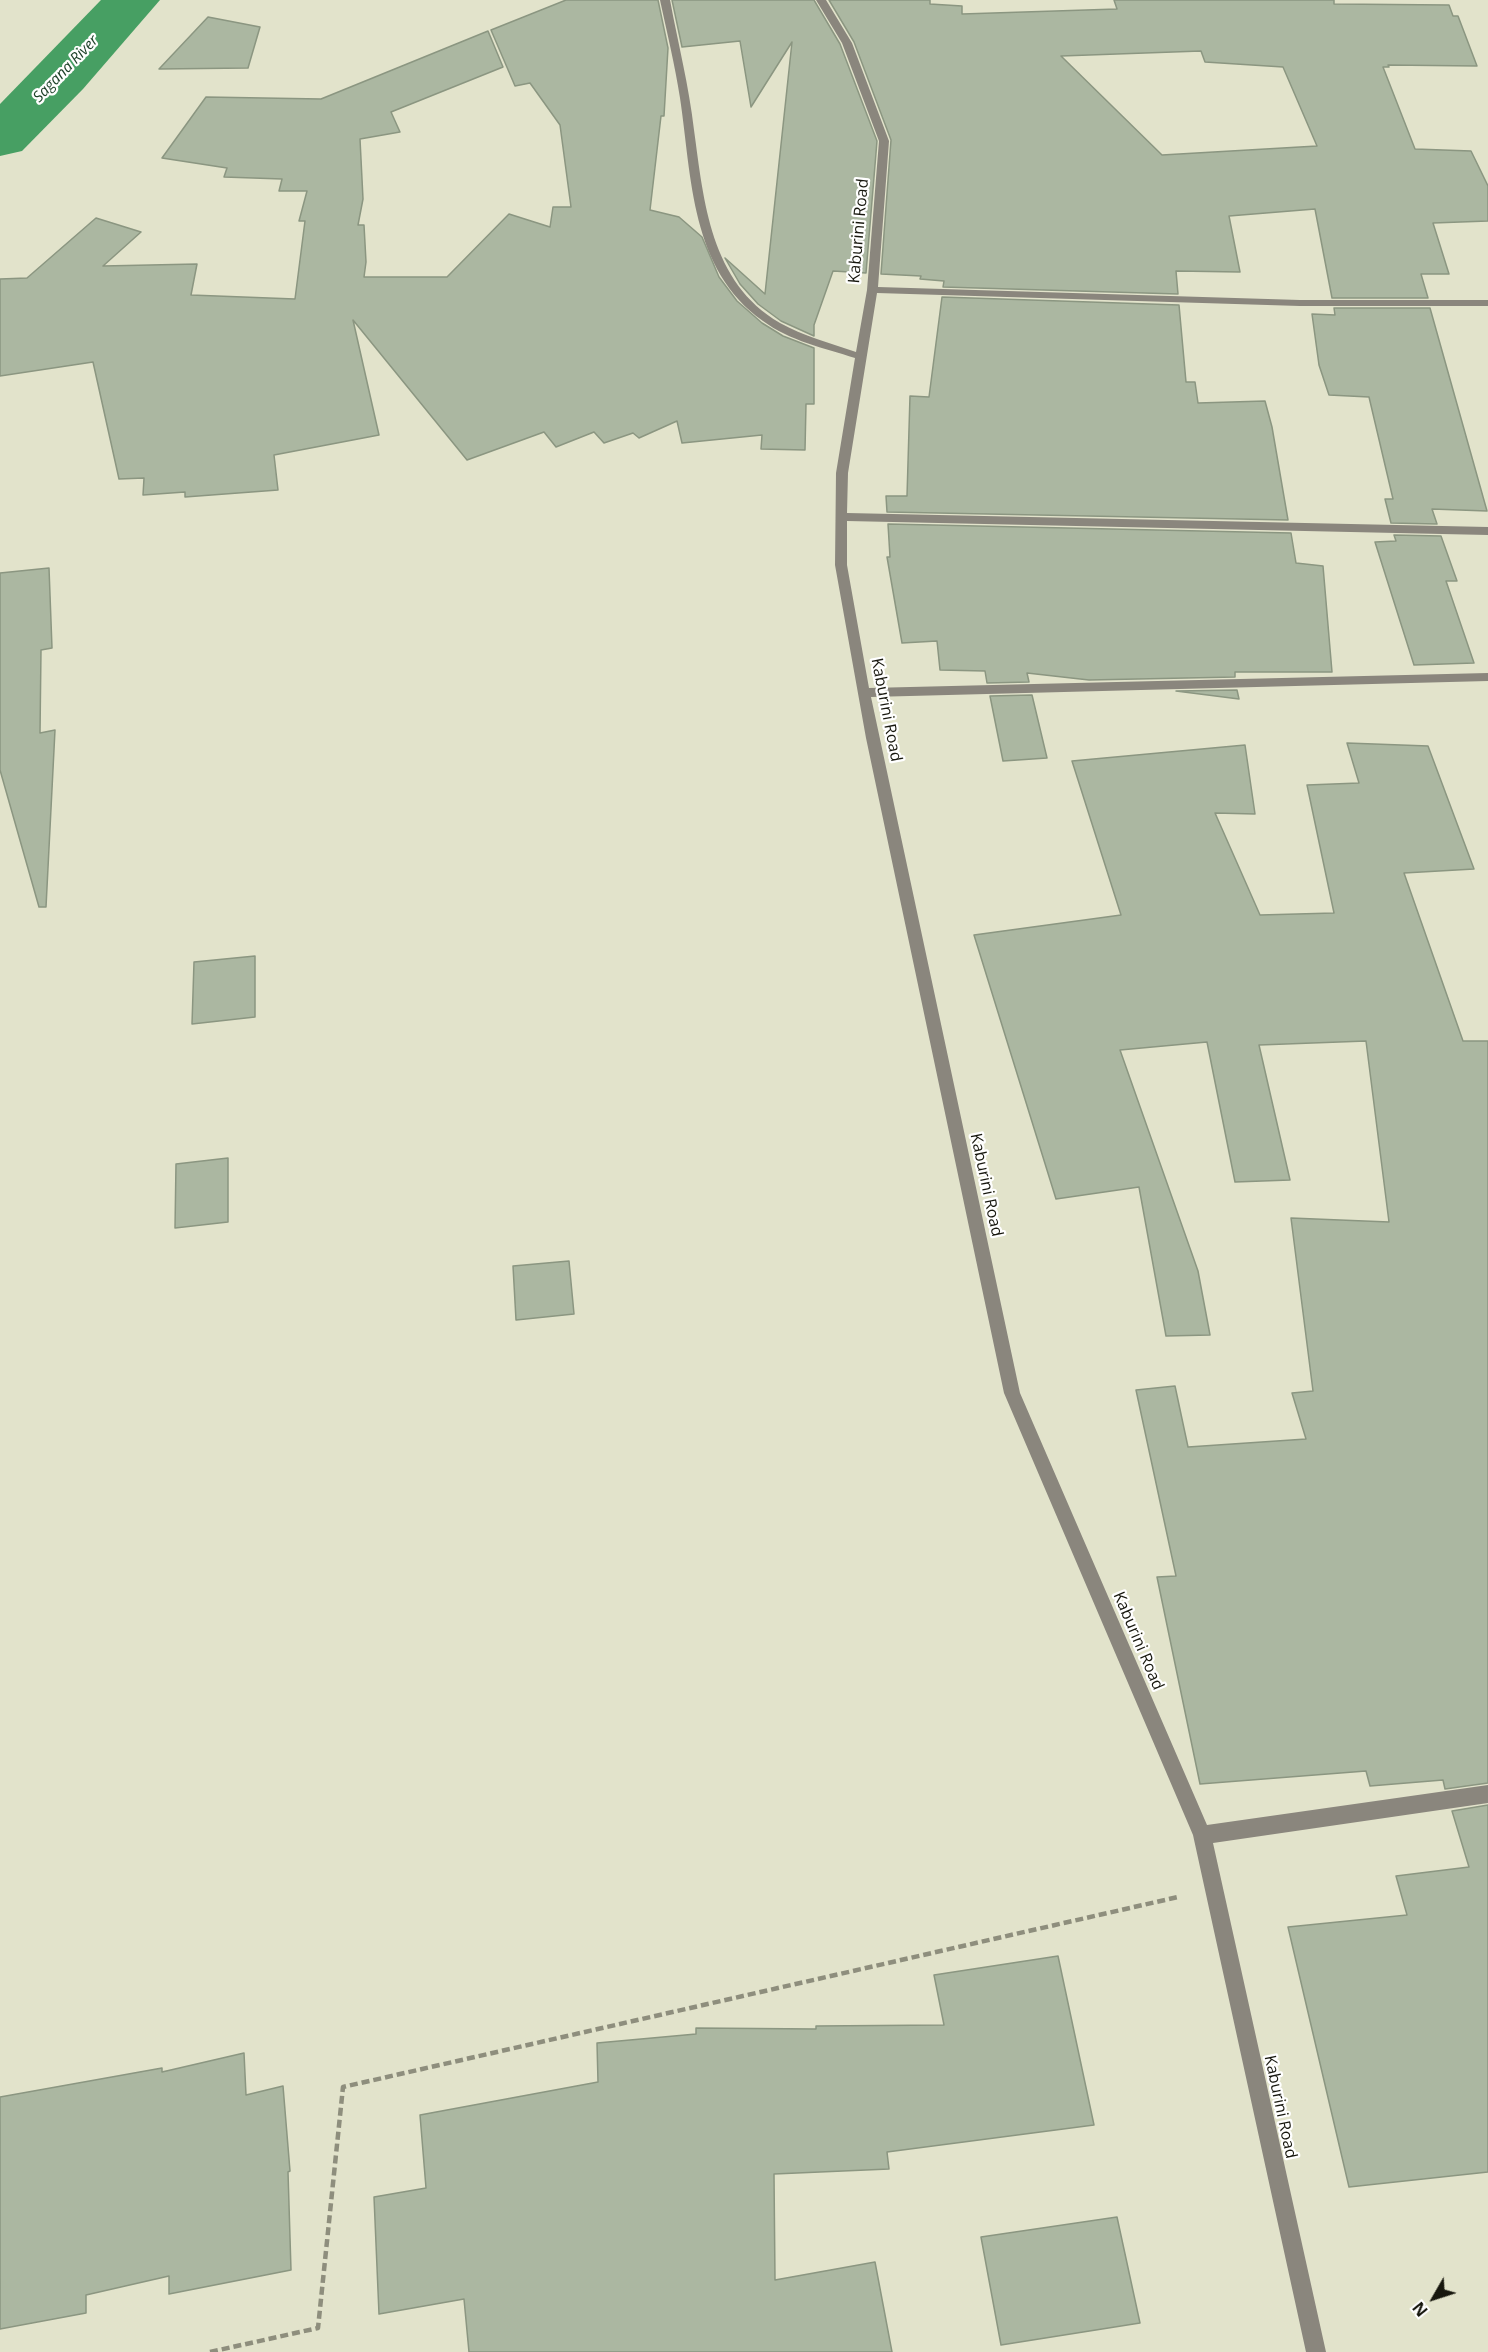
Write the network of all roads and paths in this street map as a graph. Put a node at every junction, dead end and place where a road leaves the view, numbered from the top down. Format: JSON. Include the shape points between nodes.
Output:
{"nodes":[{"id":1,"x":664,"y":0,"type":"edge"},
{"id":2,"x":821,"y":0,"type":"edge"},
{"id":3,"x":872,"y":290,"type":"junction"},
{"id":4,"x":1488,"y":303,"type":"edge"},
{"id":5,"x":862,"y":357,"type":"junction"},
{"id":6,"x":841,"y":517,"type":"junction"},
{"id":7,"x":1488,"y":531,"type":"edge"},
{"id":8,"x":1488,"y":677,"type":"edge"},
{"id":9,"x":864,"y":693,"type":"junction"},
{"id":10,"x":1488,"y":1794,"type":"edge"},
{"id":11,"x":1202,"y":1835,"type":"junction"},
{"id":12,"x":1214,"y":1888,"type":"junction"},
{"id":13,"x":210,"y":2352,"type":"edge"},
{"id":14,"x":1316,"y":2352,"type":"edge"}],
"edges":[{"from":1,"to":5,"type":"street","via":[[685,97],[698,206],[708,243],[723,275],[744,300],[792,334]]},
{"from":2,"to":3,"type":"street","name":"Kaburini Road","via":[[847,43],[884,141]]},
{"from":3,"to":4,"type":"street","via":[[1300,303]]},
{"from":3,"to":5,"type":"street","name":"Kaburini Road"},
{"from":5,"to":6,"type":"street","name":"Kaburini Road","via":[[842,473]]},
{"from":6,"to":7,"type":"street"},
{"from":6,"to":9,"type":"street","name":"Kaburini Road","via":[[841,565]]},
{"from":8,"to":9,"type":"street"},
{"from":9,"to":11,"type":"street","name":"Kaburini Road","via":[[1012,1394]]},
{"from":10,"to":11,"type":"street"},
{"from":11,"to":12,"type":"street","name":"Kaburini Road"},
{"from":12,"to":13,"type":"path","via":[[343,2087],[318,2328]]},
{"from":12,"to":14,"type":"street","name":"Kaburini Road"}]}
